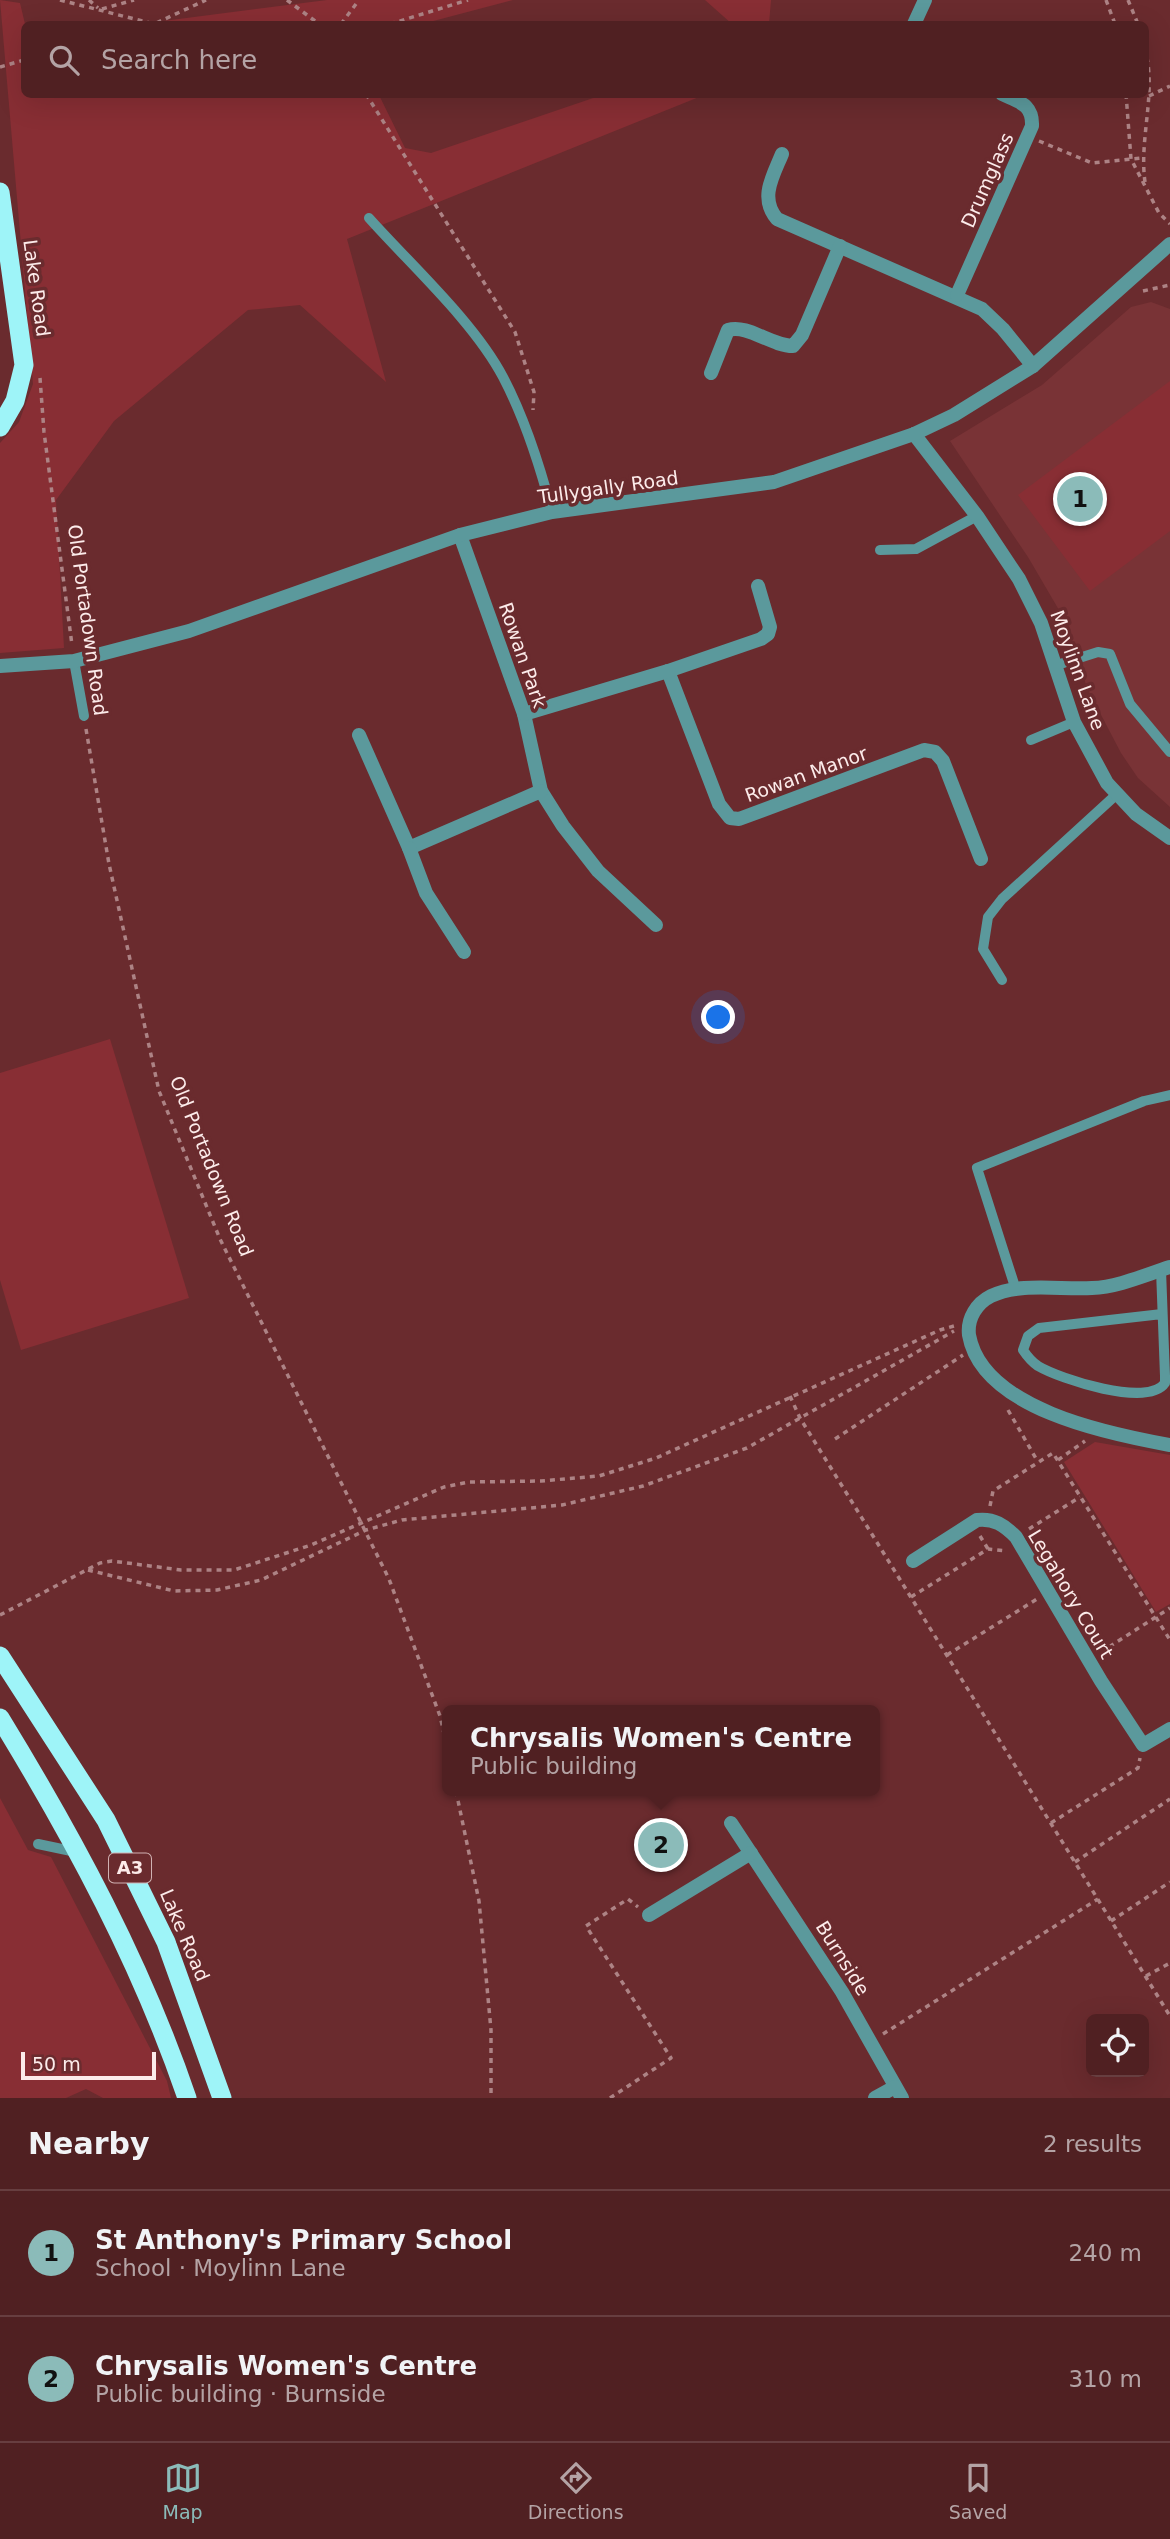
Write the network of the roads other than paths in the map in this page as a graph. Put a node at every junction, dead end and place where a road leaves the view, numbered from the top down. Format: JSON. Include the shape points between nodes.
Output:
{"nodes":[{"id":1,"x":925,"y":0,"type":"edge"},
{"id":2,"x":915,"y":21,"type":"edge"},
{"id":3,"x":1011,"y":98,"type":"edge"},
{"id":4,"x":782,"y":154,"type":"dead end"},
{"id":5,"x":0,"y":192,"type":"edge"},
{"id":6,"x":369,"y":218,"type":"dead end"},
{"id":7,"x":1169,"y":245,"type":"edge"},
{"id":8,"x":840,"y":246,"type":"junction"},
{"id":9,"x":957,"y":295,"type":"junction"},
{"id":10,"x":1033,"y":366,"type":"junction"},
{"id":11,"x":711,"y":373,"type":"dead end"},
{"id":12,"x":0,"y":427,"type":"edge"},
{"id":13,"x":914,"y":434,"type":"junction"},
{"id":14,"x":552,"y":512,"type":"junction"},
{"id":15,"x":977,"y":516,"type":"junction"},
{"id":16,"x":460,"y":535,"type":"junction"},
{"id":17,"x":880,"y":550,"type":"dead end"},
{"id":18,"x":758,"y":586,"type":"dead end"},
{"id":19,"x":74,"y":661,"type":"junction"},
{"id":20,"x":1057,"y":664,"type":"junction"},
{"id":21,"x":0,"y":666,"type":"edge"},
{"id":22,"x":668,"y":671,"type":"junction"},
{"id":23,"x":524,"y":714,"type":"junction"},
{"id":24,"x":83,"y":716,"type":"road end"},
{"id":25,"x":1074,"y":722,"type":"junction"},
{"id":26,"x":359,"y":735,"type":"dead end"},
{"id":27,"x":1031,"y":740,"type":"dead end"},
{"id":28,"x":1170,"y":752,"type":"edge"},
{"id":29,"x":541,"y":791,"type":"junction"},
{"id":30,"x":1117,"y":794,"type":"junction"},
{"id":31,"x":1170,"y":838,"type":"edge"},
{"id":32,"x":409,"y":848,"type":"junction"},
{"id":33,"x":981,"y":859,"type":"dead end"},
{"id":34,"x":656,"y":925,"type":"dead end"},
{"id":35,"x":464,"y":952,"type":"dead end"},
{"id":36,"x":1002,"y":980,"type":"dead end"},
{"id":37,"x":1170,"y":1095,"type":"edge"},
{"id":38,"x":1165,"y":1269,"type":"edge"},
{"id":39,"x":1016,"y":1290,"type":"junction"},
{"id":40,"x":1162,"y":1314,"type":"junction"},
{"id":41,"x":1167,"y":1354,"type":"edge"},
{"id":42,"x":1170,"y":1446,"type":"edge"},
{"id":43,"x":913,"y":1560,"type":"dead end"},
{"id":44,"x":0,"y":1656,"type":"edge"},
{"id":45,"x":1170,"y":1729,"type":"edge"},
{"id":46,"x":3,"y":1731,"type":"edge"},
{"id":47,"x":731,"y":1823,"type":"dead end"},
{"id":48,"x":38,"y":1844,"type":"dead end"},
{"id":49,"x":79,"y":1853,"type":"junction"},
{"id":50,"x":751,"y":1853,"type":"junction"},
{"id":51,"x":649,"y":1915,"type":"road end"},
{"id":52,"x":899,"y":2092,"type":"edge"},
{"id":53,"x":187,"y":2098,"type":"edge"},
{"id":54,"x":222,"y":2098,"type":"edge"},
{"id":55,"x":875,"y":2098,"type":"edge"}],
"edges":[{"from":1,"to":2,"type":"street"},
{"from":3,"to":9,"type":"street","name":"Drumglass","via":[[1027,105],[1033,114],[1028,136]]},
{"from":4,"to":8,"type":"street","via":[[768,187],[768,209],[777,219]]},
{"from":5,"to":12,"type":"highway","name":"Lake Road","via":[[24,365],[15,401]]},
{"from":6,"to":14,"type":"lane","via":[[476,337],[503,376],[533,447]]},
{"from":7,"to":10,"type":"street","name":"Tullygally Road"},
{"from":8,"to":9,"type":"street"},
{"from":8,"to":11,"type":"street","via":[[793,346],[780,346],[736,328],[728,330]]},
{"from":9,"to":10,"type":"street","via":[[989,315]]},
{"from":10,"to":13,"type":"street","name":"Tullygally Road"},
{"from":13,"to":14,"type":"street","name":"Tullygally Road","via":[[774,482]]},
{"from":13,"to":15,"type":"street","name":"Moylinn Lane"},
{"from":14,"to":16,"type":"street","name":"Tullygally Road"},
{"from":15,"to":17,"type":"lane","via":[[916,549]]},
{"from":15,"to":20,"type":"street","name":"Moylinn Lane","via":[[1019,579]]},
{"from":16,"to":19,"type":"street","name":"Tullygally Road","via":[[190,631]]},
{"from":16,"to":23,"type":"street","name":"Rowan Park"},
{"from":18,"to":22,"type":"street","via":[[768,634]]},
{"from":19,"to":21,"type":"street","name":"Tullygally Road"},
{"from":19,"to":24,"type":"lane","name":"Old Portadown Road"},
{"from":20,"to":25,"type":"street","name":"Moylinn Lane"},
{"from":20,"to":28,"type":"lane","via":[[1098,652],[1110,654],[1130,704]]},
{"from":22,"to":23,"type":"street"},
{"from":22,"to":33,"type":"street","name":"Rowan Manor","via":[[719,804],[730,818],[739,819],[924,750],[935,752],[943,761]]},
{"from":23,"to":29,"type":"street","name":"Rowan Park"},
{"from":25,"to":27,"type":"lane"},
{"from":25,"to":30,"type":"street","name":"Moylinn Lane","via":[[1095,764]]},
{"from":26,"to":32,"type":"street"},
{"from":29,"to":32,"type":"street"},
{"from":29,"to":34,"type":"street","name":"Rowan Park","via":[[598,871]]},
{"from":30,"to":31,"type":"street","name":"Moylinn Lane"},
{"from":30,"to":36,"type":"lane","via":[[988,917],[984,949]]},
{"from":32,"to":35,"type":"street","via":[[426,893]]},
{"from":37,"to":39,"type":"lane","via":[[1144,1101],[977,1168]]},
{"from":38,"to":39,"type":"street","via":[[1096,1288]]},
{"from":38,"to":40,"type":"lane"},
{"from":39,"to":42,"type":"street","via":[[984,1300],[970,1322],[973,1349],[1000,1383],[1031,1405],[1101,1430]]},
{"from":40,"to":41,"type":"lane"},
{"from":40,"to":41,"type":"lane","via":[[1039,1328],[1028,1336],[1023,1350],[1041,1368],[1097,1387],[1136,1394],[1162,1387]]},
{"from":43,"to":45,"type":"street","name":"Legahory Court","via":[[977,1520],[988,1518],[1007,1528],[1143,1745]]},
{"from":44,"to":54,"type":"highway","name":"Lake Road","number":"A3","via":[[106,1820],[166,1942]]},
{"from":46,"to":49,"type":"highway","number":"A3"},
{"from":47,"to":50,"type":"street","name":"Burnside"},
{"from":48,"to":49,"type":"lane"},
{"from":49,"to":53,"type":"highway","number":"A3","via":[[115,1922]]},
{"from":50,"to":51,"type":"street"},
{"from":50,"to":52,"type":"street","name":"Burnside","via":[[842,1992]]},
{"from":52,"to":55,"type":"street","name":"Burnside"}]}
